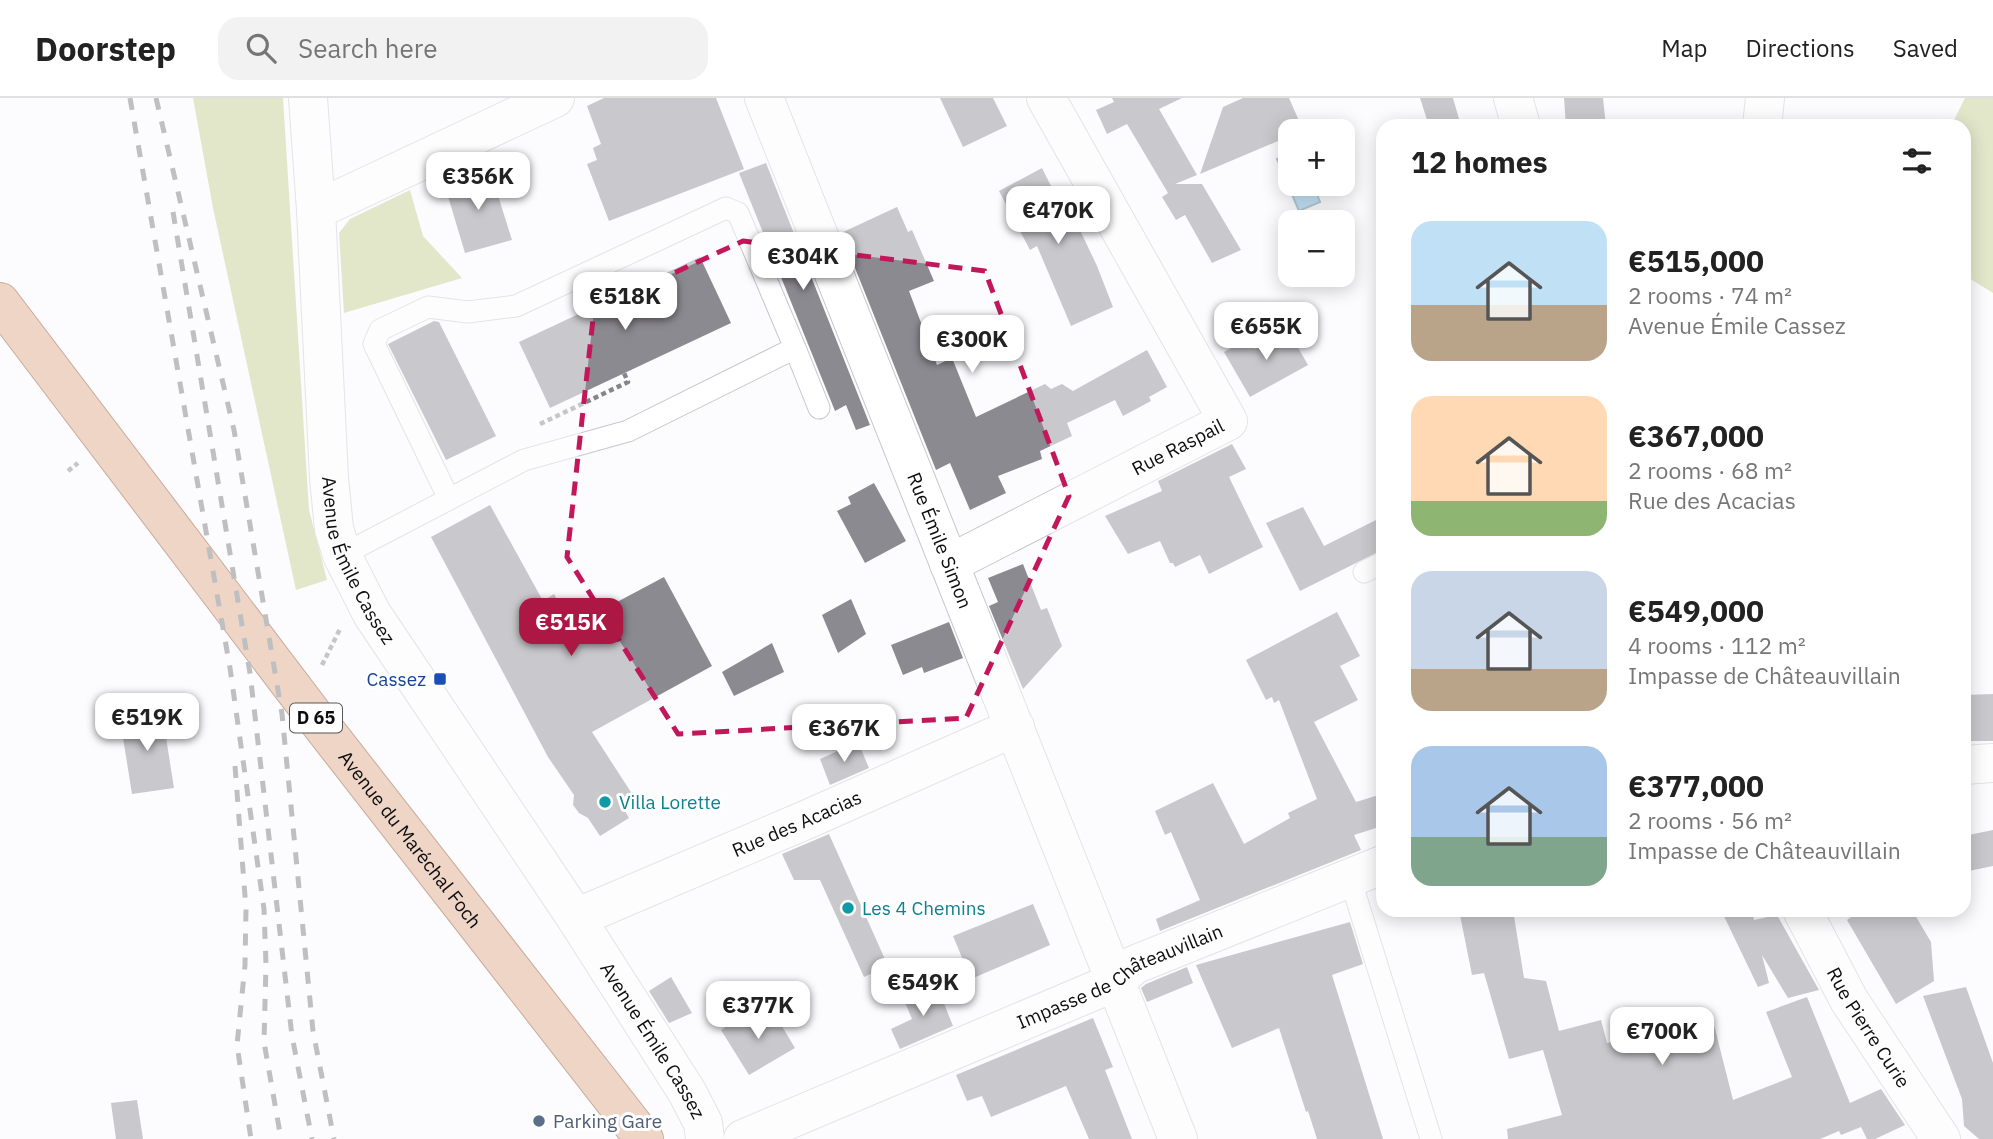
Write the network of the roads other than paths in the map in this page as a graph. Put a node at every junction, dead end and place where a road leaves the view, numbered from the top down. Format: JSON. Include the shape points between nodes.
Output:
{"nodes":[{"id":1,"x":308,"y":98,"type":"edge"},
{"id":2,"x":555,"y":98,"type":"edge"},
{"id":3,"x":764,"y":98,"type":"edge"},
{"id":4,"x":1046,"y":98,"type":"edge"},
{"id":5,"x":1513,"y":98,"type":"edge"},
{"id":6,"x":1765,"y":98,"type":"edge"},
{"id":7,"x":1519,"y":119,"type":"edge"},
{"id":8,"x":1763,"y":119,"type":"edge"},
{"id":9,"x":316,"y":210,"type":"junction"},
{"id":10,"x":0,"y":302,"type":"edge"},
{"id":11,"x":795,"y":348,"type":"junction"},
{"id":12,"x":819,"y":408,"type":"dead end"},
{"id":13,"x":449,"y":499,"type":"junction"},
{"id":14,"x":342,"y":555,"type":"junction"},
{"id":15,"x":949,"y":564,"type":"junction"},
{"id":16,"x":1015,"y":727,"type":"junction"},
{"id":17,"x":1993,"y":763,"type":"edge"},
{"id":18,"x":1971,"y":765,"type":"edge"},
{"id":19,"x":1366,"y":871,"type":"edge"},
{"id":20,"x":1376,"y":913,"type":"edge"},
{"id":21,"x":1377,"y":917,"type":"edge"},
{"id":22,"x":1806,"y":917,"type":"edge"},
{"id":23,"x":576,"y":918,"type":"junction"},
{"id":24,"x":1115,"y":982,"type":"junction"},
{"id":25,"x":644,"y":1139,"type":"edge"},
{"id":26,"x":705,"y":1139,"type":"edge"},
{"id":27,"x":743,"y":1139,"type":"edge"},
{"id":28,"x":1178,"y":1139,"type":"edge"},
{"id":29,"x":1430,"y":1139,"type":"edge"},
{"id":30,"x":1941,"y":1139,"type":"edge"}],
"edges":[{"from":1,"to":9,"type":"street","name":"Avenue Émile Cassez"},
{"from":2,"to":9,"type":"street"},
{"from":3,"to":15,"type":"street","name":"Rue Émile Simon"},
{"from":4,"to":15,"type":"street","name":"Rue Raspail","via":[[1228,421]]},
{"from":5,"to":7,"type":"street"},
{"from":6,"to":8,"type":"street"},
{"from":9,"to":14,"type":"street","name":"Avenue Émile Cassez","via":[[330,478],[334,529]]},
{"from":10,"to":25,"type":"main road","name":"Avenue du Maréchal Foch","number":"D 65"},
{"from":11,"to":12,"type":"lane"},
{"from":11,"to":13,"type":"lane","via":[[628,431],[524,460]]},
{"from":11,"to":13,"type":"lane","via":[[738,213],[726,208],[516,306],[487,312],[428,307],[380,330],[374,344]]},
{"from":13,"to":14,"type":"lane"},
{"from":14,"to":23,"type":"street","name":"Avenue Émile Cassez","via":[[372,614]]},
{"from":15,"to":16,"type":"street","name":"Rue Émile Simon"},
{"from":16,"to":23,"type":"street","name":"Rue des Acacias"},
{"from":16,"to":24,"type":"street","name":"Rue Émile Simon"},
{"from":17,"to":18,"type":"street"},
{"from":19,"to":20,"type":"lane"},
{"from":19,"to":24,"type":"street","name":"Impasse de Châteauvillain","via":[[1134,965]]},
{"from":21,"to":29,"type":"lane"},
{"from":22,"to":30,"type":"street","name":"Rue Pierre Curie","via":[[1849,1000]]},
{"from":23,"to":26,"type":"street","name":"Avenue Émile Cassez","via":[[687,1092],[703,1123]]},
{"from":24,"to":27,"type":"street","name":"Impasse de Châteauvillain"},
{"from":24,"to":28,"type":"street","name":"Rue Émile Simon"}]}
